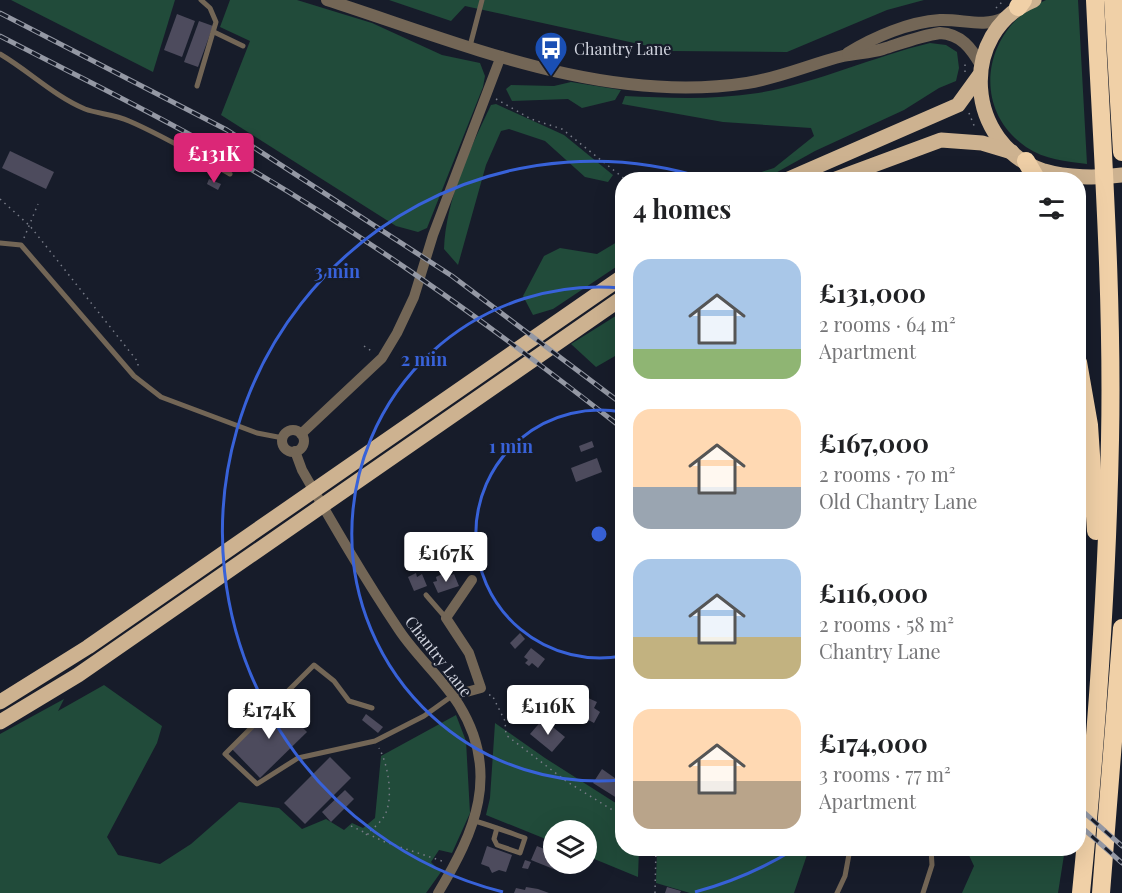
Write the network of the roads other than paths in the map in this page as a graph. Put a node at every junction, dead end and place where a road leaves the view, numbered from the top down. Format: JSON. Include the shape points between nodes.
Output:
{"nodes":[{"id":1,"x":201,"y":0,"type":"edge"},
{"id":2,"x":327,"y":0,"type":"edge"},
{"id":3,"x":482,"y":0,"type":"edge"},
{"id":4,"x":1113,"y":0,"type":"edge"},
{"id":5,"x":1020,"y":6,"type":"edge"},
{"id":6,"x":1101,"y":12,"type":"edge"},
{"id":7,"x":214,"y":32,"type":"junction"},
{"id":8,"x":243,"y":46,"type":"dead end"},
{"id":9,"x":470,"y":46,"type":"junction"},
{"id":10,"x":0,"y":54,"type":"edge"},
{"id":11,"x":501,"y":56,"type":"junction"},
{"id":12,"x":844,"y":56,"type":"junction"},
{"id":13,"x":980,"y":70,"type":"junction"},
{"id":14,"x":196,"y":86,"type":"dead end"},
{"id":15,"x":1112,"y":133,"type":"edge"},
{"id":16,"x":1122,"y":152,"type":"edge"},
{"id":17,"x":1019,"y":157,"type":"junction"},
{"id":18,"x":804,"y":172,"type":"edge"},
{"id":19,"x":855,"y":172,"type":"edge"},
{"id":20,"x":1031,"y":172,"type":"edge"},
{"id":21,"x":1052,"y":172,"type":"edge"},
{"id":22,"x":230,"y":174,"type":"dead end"},
{"id":23,"x":1086,"y":174,"type":"edge"},
{"id":24,"x":1122,"y":175,"type":"edge"},
{"id":25,"x":0,"y":243,"type":"edge"},
{"id":26,"x":615,"y":282,"type":"edge"},
{"id":27,"x":615,"y":303,"type":"edge"},
{"id":28,"x":1086,"y":408,"type":"edge"},
{"id":29,"x":301,"y":434,"type":"junction"},
{"id":30,"x":283,"y":438,"type":"junction"},
{"id":31,"x":295,"y":451,"type":"junction"},
{"id":32,"x":472,"y":580,"type":"dead end"},
{"id":33,"x":426,"y":596,"type":"dead end"},
{"id":34,"x":1103,"y":604,"type":"junction"},
{"id":35,"x":446,"y":618,"type":"junction"},
{"id":36,"x":1122,"y":628,"type":"edge"},
{"id":37,"x":452,"y":696,"type":"junction"},
{"id":38,"x":0,"y":702,"type":"edge"},
{"id":39,"x":372,"y":708,"type":"dead end"},
{"id":40,"x":0,"y":722,"type":"edge"},
{"id":41,"x":476,"y":821,"type":"junction"},
{"id":42,"x":497,"y":828,"type":"junction"},
{"id":43,"x":1086,"y":838,"type":"edge"},
{"id":44,"x":849,"y":856,"type":"edge"},
{"id":45,"x":931,"y":856,"type":"edge"},
{"id":46,"x":1084,"y":856,"type":"edge"},
{"id":47,"x":1102,"y":886,"type":"edge"},
{"id":48,"x":438,"y":893,"type":"edge"},
{"id":49,"x":837,"y":893,"type":"edge"},
{"id":50,"x":923,"y":893,"type":"edge"},
{"id":51,"x":1081,"y":893,"type":"edge"}],
"edges":[{"from":1,"to":7,"type":"lane","via":[[215,16]]},
{"from":2,"to":9,"type":"street"},
{"from":3,"to":9,"type":"lane"},
{"from":4,"to":6,"type":"highway"},
{"from":5,"to":12,"type":"street","via":[[985,24],[924,23],[866,42]]},
{"from":5,"to":13,"type":"main road","via":[[989,44]]},
{"from":6,"to":15,"type":"highway"},
{"from":7,"to":8,"type":"lane"},
{"from":7,"to":14,"type":"lane"},
{"from":9,"to":11,"type":"street"},
{"from":10,"to":22,"type":"lane","via":[[87,110],[129,121]]},
{"from":11,"to":12,"type":"street","via":[[616,83],[678,89],[747,83]]},
{"from":11,"to":29,"type":"street","via":[[414,297],[397,333],[382,358]]},
{"from":12,"to":13,"type":"street","via":[[869,53],[930,34],[950,33],[968,45]]},
{"from":13,"to":17,"type":"main road","via":[[984,109],[998,136]]},
{"from":13,"to":18,"type":"main road","via":[[963,101],[950,109]]},
{"from":15,"to":16,"type":"highway"},
{"from":15,"to":34,"type":"highway","via":[[1106,207],[1110,440]]},
{"from":17,"to":19,"type":"main road","via":[[982,143],[941,140]]},
{"from":17,"to":20,"type":"highway"},
{"from":17,"to":21,"type":"main road"},
{"from":23,"to":24,"type":"main road"},
{"from":25,"to":30,"type":"lane","via":[[21,244],[134,375],[161,398],[257,433]]},
{"from":26,"to":38,"type":"main road","via":[[88,647]]},
{"from":27,"to":40,"type":"main road","via":[[78,675]]},
{"from":28,"to":34,"type":"highway"},
{"from":29,"to":30,"type":"street","via":[[289,431]]},
{"from":29,"to":31,"type":"street","via":[[303,444]]},
{"from":30,"to":31,"type":"street","via":[[285,448]]},
{"from":31,"to":37,"type":"street","name":"Chantry Lane","via":[[302,470],[377,597],[405,639]]},
{"from":32,"to":35,"type":"street"},
{"from":33,"to":35,"type":"lane"},
{"from":34,"to":43,"type":"highway"},
{"from":35,"to":37,"type":"street","via":[[469,653],[481,688]]},
{"from":36,"to":47,"type":"highway"},
{"from":37,"to":39,"type":"lane","via":[[424,716],[375,741],[298,758],[257,784],[225,754],[314,665],[334,681],[349,701]]},
{"from":37,"to":41,"type":"street","name":"Chantry Lane","via":[[474,738],[481,774]]},
{"from":41,"to":42,"type":"lane"},
{"from":41,"to":48,"type":"street","name":"Chantry Lane"},
{"from":42,"to":42,"type":"lane","via":[[525,838],[520,853],[497,845]]},
{"from":44,"to":49,"type":"lane"},
{"from":45,"to":50,"type":"lane"},
{"from":46,"to":51,"type":"highway"}]}
